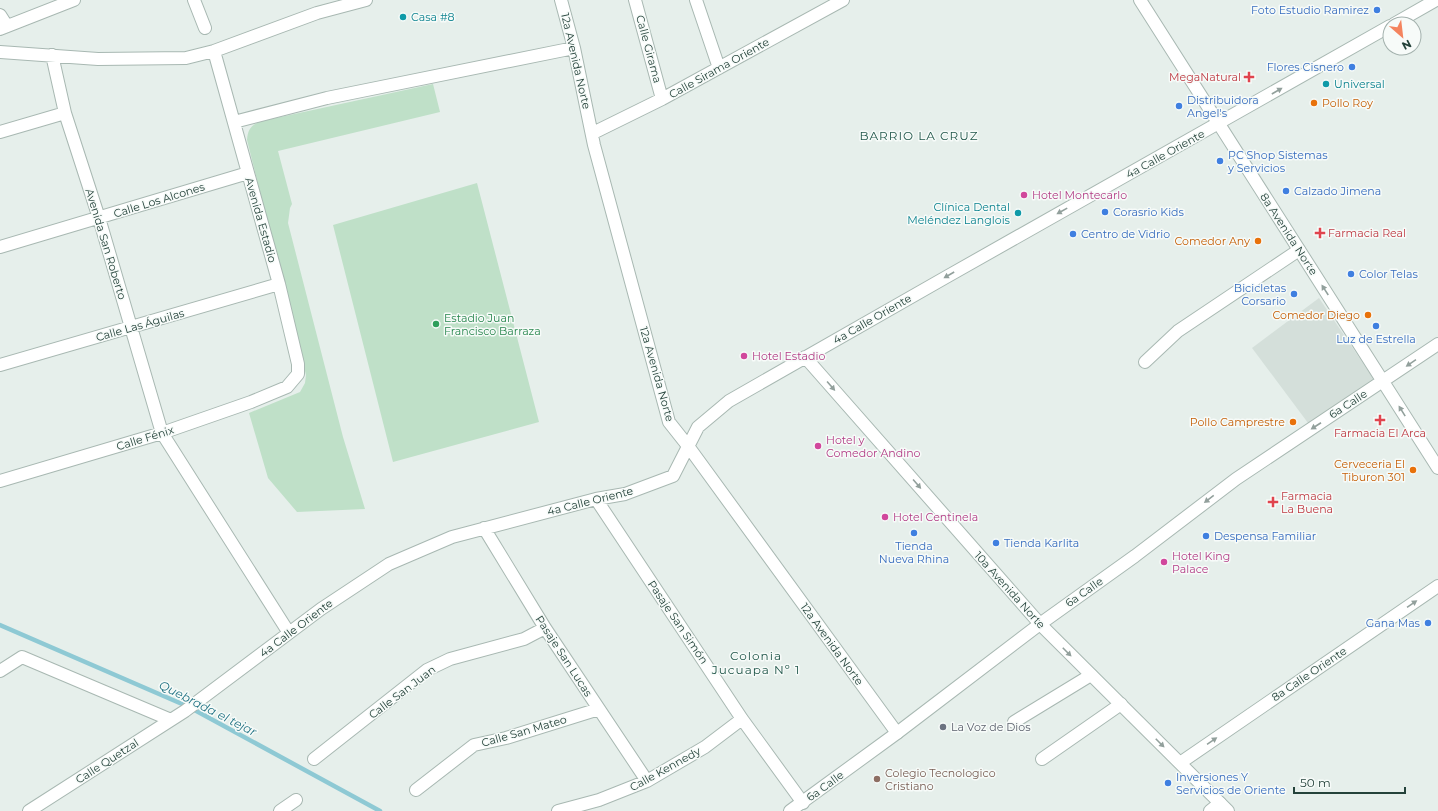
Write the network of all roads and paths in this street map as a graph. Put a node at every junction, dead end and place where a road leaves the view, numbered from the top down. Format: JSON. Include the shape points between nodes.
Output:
{"nodes":[{"id":1,"x":74,"y":0,"type":"edge"},
{"id":2,"x":194,"y":0,"type":"edge"},
{"id":3,"x":366,"y":0,"type":"edge"},
{"id":4,"x":561,"y":0,"type":"edge"},
{"id":5,"x":635,"y":0,"type":"edge"},
{"id":6,"x":696,"y":0,"type":"edge"},
{"id":7,"x":843,"y":0,"type":"edge"},
{"id":8,"x":1140,"y":0,"type":"edge"},
{"id":9,"x":1436,"y":0,"type":"edge"},
{"id":10,"x":825,"y":4,"type":"edge"},
{"id":11,"x":0,"y":15,"type":"edge"},
{"id":12,"x":1408,"y":16,"type":"edge"},
{"id":13,"x":4,"y":27,"type":"edge"},
{"id":14,"x":205,"y":28,"type":"dead end"},
{"id":15,"x":1382,"y":31,"type":"edge"},
{"id":16,"x":574,"y":48,"type":"junction"},
{"id":17,"x":214,"y":50,"type":"junction"},
{"id":18,"x":0,"y":52,"type":"edge"},
{"id":19,"x":52,"y":55,"type":"junction"},
{"id":20,"x":719,"y":68,"type":"junction"},
{"id":21,"x":662,"y":99,"type":"junction"},
{"id":22,"x":65,"y":113,"type":"junction"},
{"id":23,"x":234,"y":122,"type":"junction"},
{"id":24,"x":1219,"y":124,"type":"junction"},
{"id":25,"x":0,"y":132,"type":"edge"},
{"id":26,"x":593,"y":133,"type":"junction"},
{"id":27,"x":248,"y":173,"type":"junction"},
{"id":28,"x":99,"y":218,"type":"junction"},
{"id":29,"x":0,"y":247,"type":"edge"},
{"id":30,"x":1300,"y":250,"type":"junction"},
{"id":31,"x":279,"y":284,"type":"junction"},
{"id":32,"x":130,"y":328,"type":"junction"},
{"id":33,"x":1438,"y":344,"type":"edge"},
{"id":34,"x":805,"y":357,"type":"junction"},
{"id":35,"x":1145,"y":362,"type":"dead end"},
{"id":36,"x":0,"y":365,"type":"edge"},
{"id":37,"x":1384,"y":381,"type":"junction"},
{"id":38,"x":287,"y":387,"type":"joint"},
{"id":39,"x":162,"y":433,"type":"junction"},
{"id":40,"x":688,"y":446,"type":"junction"},
{"id":41,"x":1438,"y":468,"type":"edge"},
{"id":42,"x":0,"y":481,"type":"edge"},
{"id":43,"x":596,"y":499,"type":"junction"},
{"id":44,"x":484,"y":528,"type":"junction"},
{"id":45,"x":1438,"y":586,"type":"edge"},
{"id":46,"x":1040,"y":624,"type":"junction"},
{"id":47,"x":545,"y":628,"type":"junction"},
{"id":48,"x":290,"y":633,"type":"junction"},
{"id":49,"x":0,"y":671,"type":"edge"},
{"id":50,"x":1091,"y":675,"type":"junction"},
{"id":51,"x":1121,"y":704,"type":"junction"},
{"id":52,"x":599,"y":709,"type":"junction"},
{"id":53,"x":185,"y":711,"type":"joint"},
{"id":54,"x":742,"y":719,"type":"junction"},
{"id":55,"x":172,"y":720,"type":"junction"},
{"id":56,"x":1014,"y":722,"type":"dead end"},
{"id":57,"x":897,"y":733,"type":"junction"},
{"id":58,"x":314,"y":759,"type":"dead end"},
{"id":59,"x":1042,"y":760,"type":"dead end"},
{"id":60,"x":1180,"y":763,"type":"junction"},
{"id":61,"x":647,"y":781,"type":"junction"},
{"id":62,"x":416,"y":790,"type":"dead end"},
{"id":63,"x":296,"y":800,"type":"dead end"},
{"id":64,"x":803,"y":802,"type":"junction"},
{"id":65,"x":1224,"y":807,"type":"edge"},
{"id":66,"x":29,"y":811,"type":"edge"},
{"id":67,"x":280,"y":811,"type":"edge"},
{"id":68,"x":558,"y":811,"type":"edge"},
{"id":69,"x":790,"y":811,"type":"edge"},
{"id":70,"x":1210,"y":811,"type":"edge"}],
"edges":[{"from":1,"to":13,"type":"street"},
{"from":2,"to":14,"type":"street"},
{"from":3,"to":17,"type":"street","via":[[317,14]]},
{"from":4,"to":16,"type":"street","name":"12a Avenida Norte"},
{"from":5,"to":21,"type":"street","name":"Calle Girama"},
{"from":6,"to":20,"type":"street"},
{"from":7,"to":10,"type":"street","name":"Calle Sirama Oriente"},
{"from":8,"to":24,"type":"street","name":"8a Avenida Norte"},
{"from":9,"to":12,"type":"street"},
{"from":10,"to":20,"type":"street","name":"Calle Sirama Oriente"},
{"from":11,"to":13,"type":"street"},
{"from":24,"to":15,"type":"street","name":"4a Calle Oriente","one_way":true},
{"from":16,"to":23,"type":"street","via":[[327,98]]},
{"from":16,"to":26,"type":"street","name":"12a Avenida Norte"},
{"from":17,"to":19,"type":"street","via":[[186,58],[98,59]]},
{"from":17,"to":23,"type":"street","name":"Avenida Estadio"},
{"from":18,"to":19,"type":"street"},
{"from":19,"to":22,"type":"street","name":"Avenida San Roberto"},
{"from":20,"to":21,"type":"street","name":"Calle Sirama Oriente"},
{"from":21,"to":26,"type":"street","name":"Calle Sirama Oriente"},
{"from":22,"to":25,"type":"street"},
{"from":22,"to":28,"type":"street","name":"Avenida San Roberto"},
{"from":23,"to":27,"type":"street","name":"Avenida Estadio"},
{"from":24,"to":30,"type":"street","name":"8a Avenida Norte"},
{"from":24,"to":34,"type":"street","name":"4a Calle Oriente","one_way":true},
{"from":26,"to":40,"type":"street","name":"12a Avenida Norte","via":[[596,153],[669,422]]},
{"from":27,"to":28,"type":"street","name":"Calle Los Alcones"},
{"from":27,"to":31,"type":"street","name":"Avenida Estadio"},
{"from":28,"to":29,"type":"street","name":"Calle Los Alcones"},
{"from":28,"to":32,"type":"street","name":"Avenida San Roberto"},
{"from":30,"to":35,"type":"street","via":[[1178,331]]},
{"from":37,"to":30,"type":"street","name":"8a Avenida Norte","one_way":true},
{"from":31,"to":32,"type":"street","name":"Calle Las Águilas"},
{"from":31,"to":38,"type":"street","name":"Avenida Estadio","via":[[298,364],[298,374]]},
{"from":32,"to":36,"type":"street","name":"Calle Las Águilas"},
{"from":32,"to":39,"type":"street","name":"Avenida San Roberto"},
{"from":33,"to":37,"type":"street","name":"6a Calle","one_way":true},
{"from":34,"to":40,"type":"street","name":"4a Calle Oriente","via":[[729,401],[698,427]]},
{"from":34,"to":46,"type":"street","name":"10a Avenida Norte","one_way":true},
{"from":41,"to":37,"type":"street","name":"8a Avenida Norte","one_way":true},
{"from":37,"to":46,"type":"street","name":"6a Calle","one_way":true,"via":[[1236,478],[1135,556]]},
{"from":38,"to":39,"type":"street","name":"Calle Fénix"},
{"from":39,"to":42,"type":"street","name":"Calle Fénix"},
{"from":39,"to":48,"type":"street","name":"Avenida San Roberto"},
{"from":40,"to":43,"type":"street","name":"4a Calle Oriente","via":[[673,476],[625,494]]},
{"from":40,"to":57,"type":"street","name":"12a Avenida Norte"},
{"from":43,"to":44,"type":"street","name":"4a Calle Oriente"},
{"from":43,"to":54,"type":"street","name":"Pasaje San Simón"},
{"from":44,"to":47,"type":"street","name":"Pasaje San Lucas"},
{"from":44,"to":48,"type":"street","name":"4a Calle Oriente","via":[[452,537],[389,564]]},
{"from":60,"to":45,"type":"street","name":"8a Calle Oriente","one_way":true},
{"from":46,"to":50,"type":"street","name":"10a Avenida Norte","one_way":true},
{"from":46,"to":57,"type":"street","name":"6a Calle"},
{"from":47,"to":52,"type":"street","name":"Pasaje San Lucas"},
{"from":47,"to":58,"type":"street","name":"Calle San Juan","via":[[524,639],[450,658],[427,670]]},
{"from":48,"to":53,"type":"street","name":"4a Calle Oriente"},
{"from":49,"to":55,"type":"street","via":[[22,657]]},
{"from":50,"to":51,"type":"street","name":"10a Avenida Norte"},
{"from":50,"to":56,"type":"street"},
{"from":51,"to":59,"type":"street"},
{"from":51,"to":60,"type":"street","name":"10a Avenida Norte","one_way":true},
{"from":52,"to":61,"type":"street","name":"Pasaje San Lucas"},
{"from":52,"to":62,"type":"street","name":"Calle San Mateo","via":[[506,738],[474,745]]},
{"from":53,"to":55,"type":"street","name":"Calle Quetzal"},
{"from":54,"to":61,"type":"street","name":"Calle Kennedy","via":[[705,747]]},
{"from":54,"to":64,"type":"street","name":"Pasaje San Simón"},
{"from":55,"to":66,"type":"street","name":"Calle Quetzal"},
{"from":57,"to":64,"type":"street","name":"6a Calle"},
{"from":60,"to":65,"type":"street","name":"10a Avenida Norte"},
{"from":61,"to":68,"type":"street","name":"Calle Kennedy","via":[[599,800]]},
{"from":63,"to":67,"type":"street"},
{"from":64,"to":69,"type":"street","name":"6a Calle"},
{"from":65,"to":70,"type":"street"}]}
